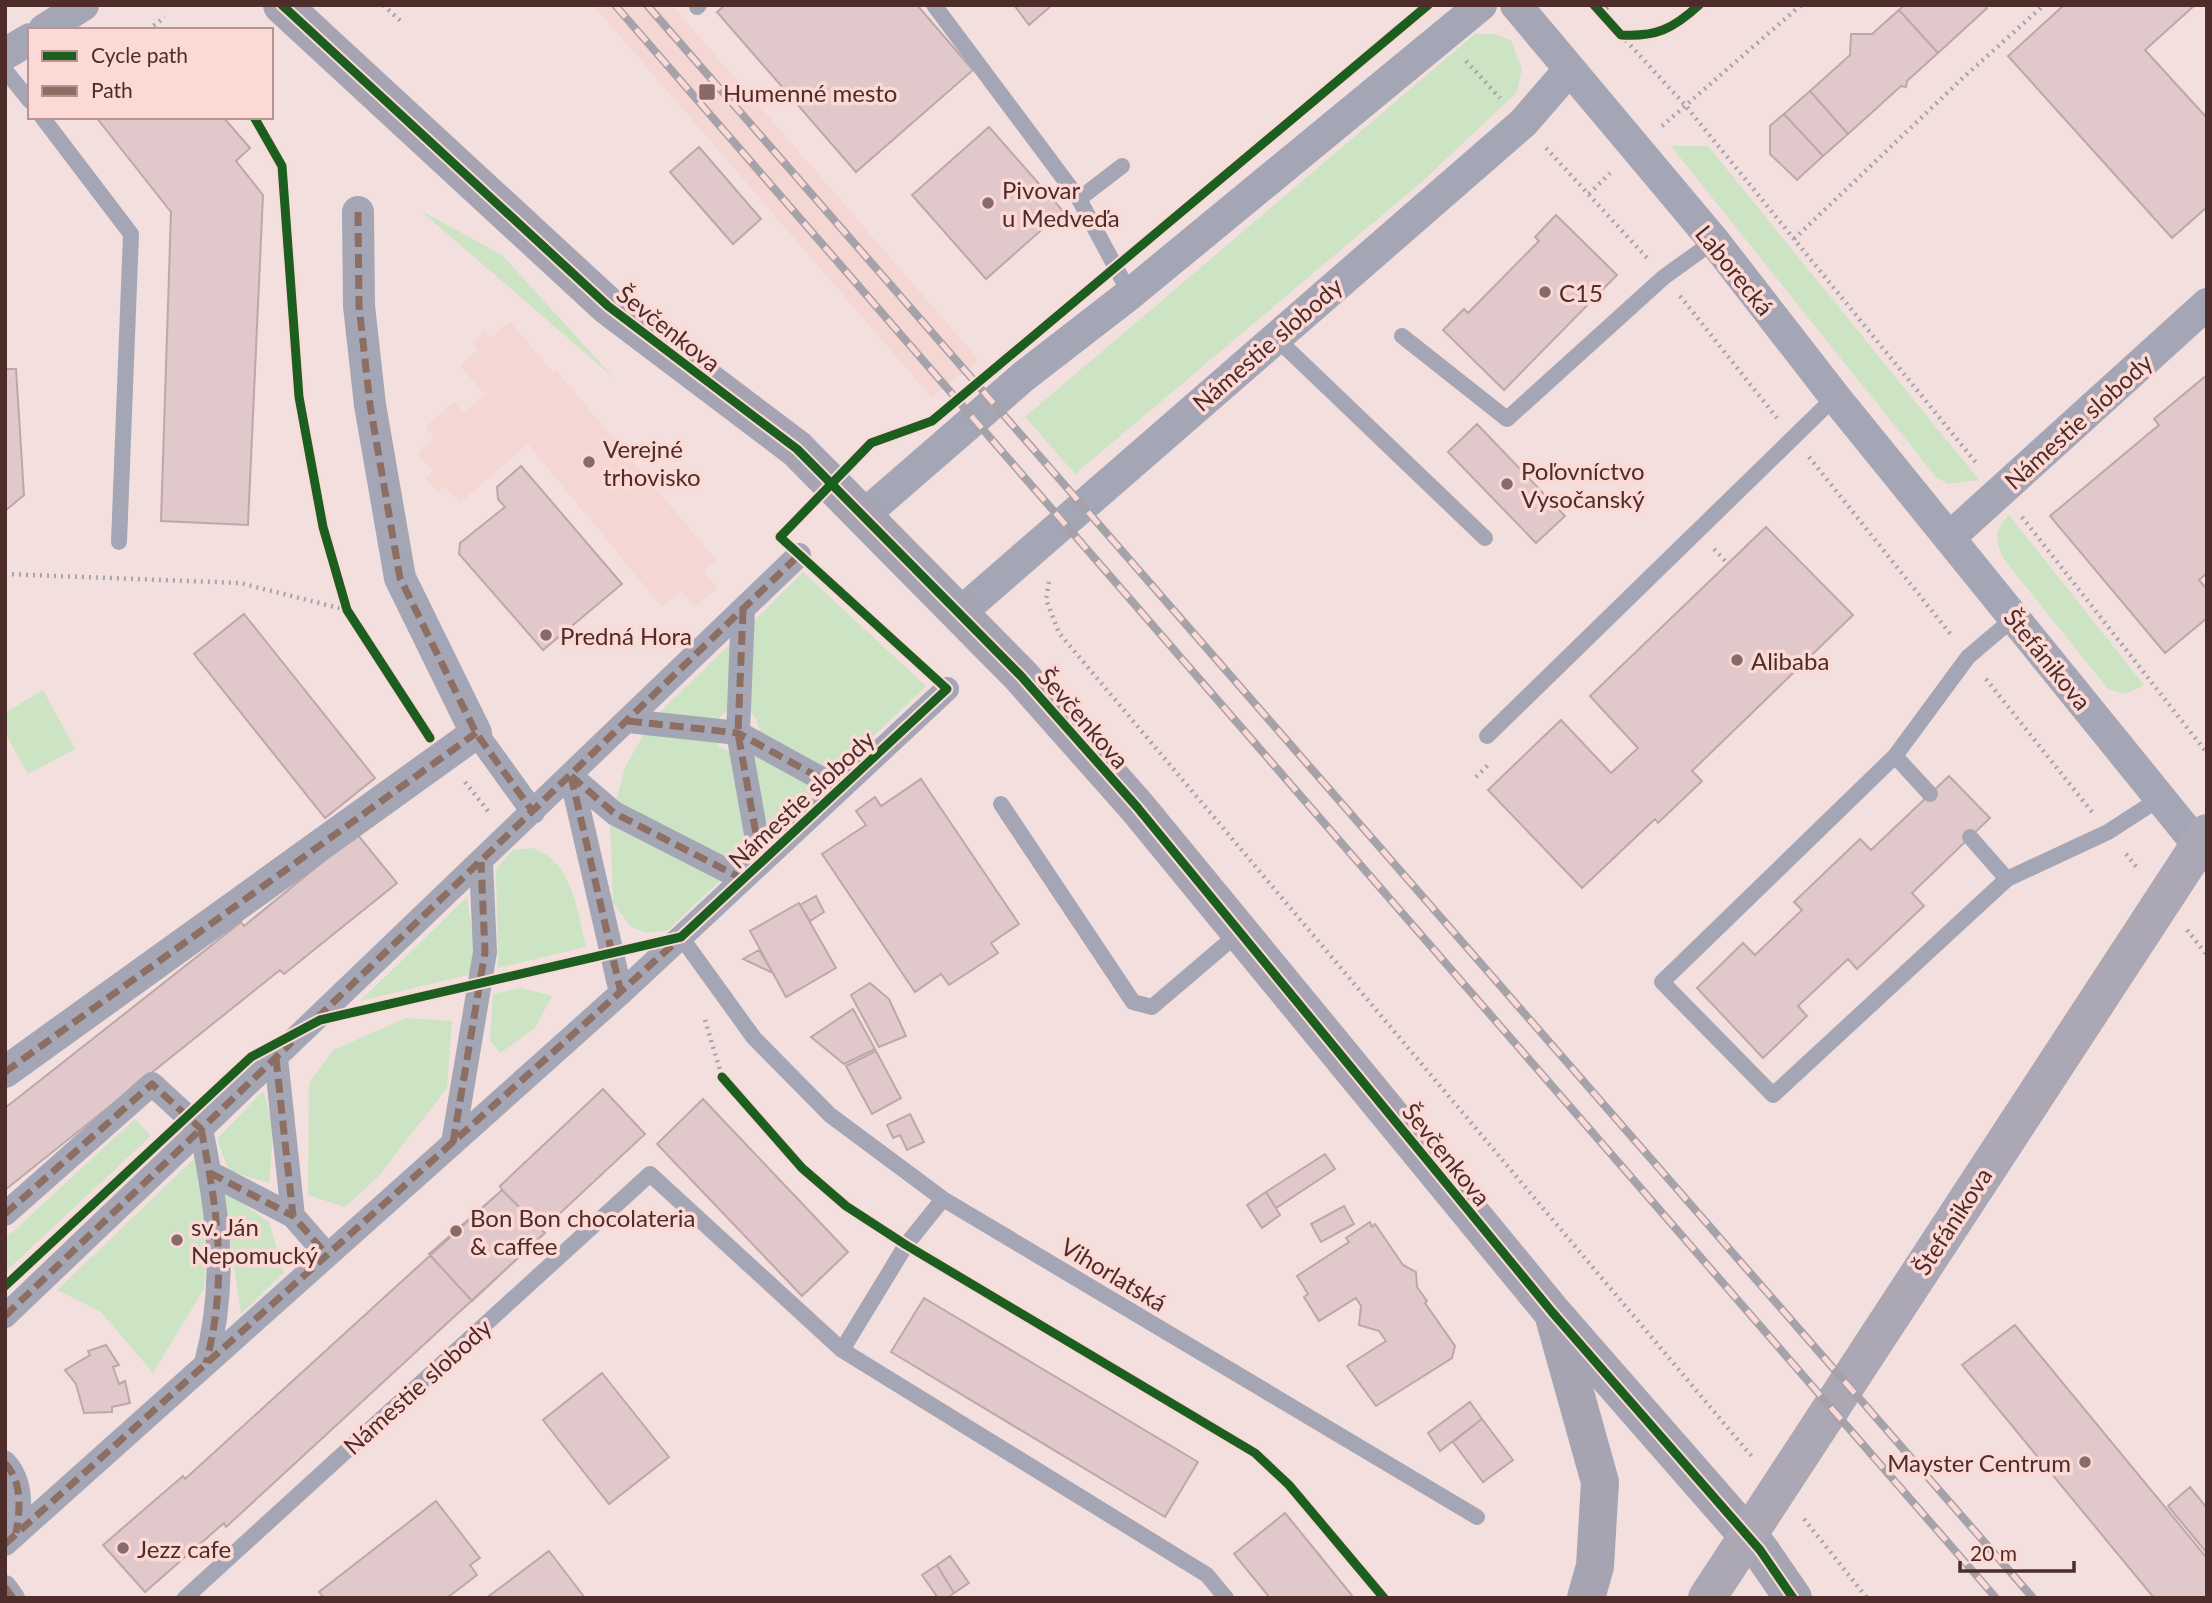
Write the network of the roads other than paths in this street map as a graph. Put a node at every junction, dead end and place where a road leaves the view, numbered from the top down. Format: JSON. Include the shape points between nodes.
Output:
{"nodes":[{"id":1,"x":83,"y":5,"type":"edge"},
{"id":2,"x":282,"y":5,"type":"edge"},
{"id":3,"x":934,"y":5,"type":"edge"},
{"id":4,"x":1481,"y":5,"type":"edge"},
{"id":5,"x":1516,"y":5,"type":"edge"},
{"id":6,"x":47,"y":28,"type":"edge"},
{"id":7,"x":28,"y":40,"type":"edge"},
{"id":8,"x":5,"y":54,"type":"edge"},
{"id":9,"x":5,"y":70,"type":"edge"},
{"id":10,"x":1570,"y":71,"type":"junction"},
{"id":11,"x":28,"y":99,"type":"edge"},
{"id":12,"x":44,"y":119,"type":"edge"},
{"id":13,"x":1122,"y":166,"type":"dead end"},
{"id":14,"x":1079,"y":200,"type":"junction"},
{"id":15,"x":358,"y":212,"type":"dead end"},
{"id":16,"x":1714,"y":241,"type":"junction"},
{"id":17,"x":1130,"y":295,"type":"junction"},
{"id":18,"x":2207,"y":304,"type":"edge"},
{"id":19,"x":1402,"y":335,"type":"dead end"},
{"id":20,"x":1275,"y":337,"type":"junction"},
{"id":21,"x":1835,"y":397,"type":"junction"},
{"id":22,"x":864,"y":515,"type":"junction"},
{"id":23,"x":1485,"y":538,"type":"dead end"},
{"id":24,"x":1949,"y":538,"type":"junction"},
{"id":25,"x":119,"y":542,"type":"dead end"},
{"id":26,"x":799,"y":555,"type":"road end"},
{"id":27,"x":743,"y":610,"type":"junction"},
{"id":28,"x":960,"y":612,"type":"junction"},
{"id":29,"x":2015,"y":617,"type":"junction"},
{"id":30,"x":947,"y":689,"type":"road end"},
{"id":31,"x":628,"y":721,"type":"junction"},
{"id":32,"x":476,"y":733,"type":"junction"},
{"id":33,"x":738,"y":733,"type":"junction"},
{"id":34,"x":1487,"y":736,"type":"dead end"},
{"id":35,"x":1895,"y":756,"type":"junction"},
{"id":36,"x":571,"y":776,"type":"junction"},
{"id":37,"x":840,"y":789,"type":"junction"},
{"id":38,"x":1930,"y":794,"type":"dead end"},
{"id":39,"x":2159,"y":799,"type":"junction"},
{"id":40,"x":1001,"y":804,"type":"dead end"},
{"id":41,"x":533,"y":812,"type":"junction"},
{"id":42,"x":2207,"y":833,"type":"edge"},
{"id":43,"x":1970,"y":837,"type":"dead end"},
{"id":44,"x":2207,"y":856,"type":"edge"},
{"id":45,"x":481,"y":862,"type":"junction"},
{"id":46,"x":761,"y":862,"type":"junction"},
{"id":47,"x":2007,"y":879,"type":"junction"},
{"id":48,"x":743,"y":880,"type":"junction"},
{"id":49,"x":1240,"y":932,"type":"junction"},
{"id":50,"x":681,"y":937,"type":"junction"},
{"id":51,"x":621,"y":993,"type":"junction"},
{"id":52,"x":276,"y":1058,"type":"junction"},
{"id":53,"x":5,"y":1072,"type":"edge"},
{"id":54,"x":201,"y":1129,"type":"junction"},
{"id":55,"x":453,"y":1143,"type":"junction"},
{"id":56,"x":210,"y":1173,"type":"junction"},
{"id":57,"x":943,"y":1199,"type":"junction"},
{"id":58,"x":5,"y":1214,"type":"edge"},
{"id":59,"x":293,"y":1216,"type":"junction"},
{"id":60,"x":327,"y":1255,"type":"junction"},
{"id":61,"x":1552,"y":1312,"type":"junction"},
{"id":62,"x":5,"y":1317,"type":"edge"},
{"id":63,"x":842,"y":1350,"type":"junction"},
{"id":64,"x":206,"y":1363,"type":"junction"},
{"id":65,"x":5,"y":1463,"type":"edge"},
{"id":66,"x":1477,"y":1517,"type":"dead end"},
{"id":67,"x":11,"y":1539,"type":"edge"},
{"id":68,"x":1760,"y":1550,"type":"junction"},
{"id":69,"x":5,"y":1587,"type":"edge"},
{"id":70,"x":13,"y":1598,"type":"edge"},
{"id":71,"x":185,"y":1598,"type":"edge"},
{"id":72,"x":1226,"y":1598,"type":"edge"},
{"id":73,"x":1586,"y":1598,"type":"edge"},
{"id":74,"x":1707,"y":1598,"type":"edge"},
{"id":75,"x":1762,"y":1598,"type":"edge"},
{"id":76,"x":1793,"y":1598,"type":"edge"}],
"edges":[{"from":1,"to":6,"type":"street"},
{"from":2,"to":22,"type":"main road","name":"Ševčenkova","via":[[608,306],[797,449]]},
{"from":3,"to":14,"type":"lane"},
{"from":4,"to":17,"type":"street"},
{"from":5,"to":10,"type":"street","name":"Laborecká"},
{"from":7,"to":8,"type":"street"},
{"from":9,"to":11,"type":"lane"},
{"from":10,"to":16,"type":"street","name":"Laborecká"},
{"from":10,"to":20,"type":"street","name":"Námestie slobody","via":[[1523,123]]},
{"from":12,"to":25,"type":"lane","via":[[131,234]]},
{"from":13,"to":14,"type":"lane"},
{"from":14,"to":17,"type":"lane"},
{"from":15,"to":32,"type":"street","via":[[359,306],[370,405],[400,578]]},
{"from":16,"to":19,"type":"lane","via":[[1664,277],[1507,419]]},
{"from":16,"to":21,"type":"street","name":"Laborecká"},
{"from":17,"to":22,"type":"street","via":[[1016,383]]},
{"from":18,"to":24,"type":"street","name":"Námestie slobody"},
{"from":20,"to":23,"type":"lane"},
{"from":20,"to":28,"type":"street","name":"Námestie slobody"},
{"from":21,"to":24,"type":"street","name":"Laborecká"},
{"from":21,"to":34,"type":"lane"},
{"from":22,"to":28,"type":"main road","name":"Ševčenkova"},
{"from":24,"to":29,"type":"street","name":"Štefánikova"},
{"from":26,"to":27,"type":"street"},
{"from":27,"to":31,"type":"street"},
{"from":27,"to":33,"type":"street","name":"Námestie slobody"},
{"from":28,"to":49,"type":"main road","name":"Ševčenkova","via":[[1137,807]]},
{"from":29,"to":35,"type":"lane","via":[[1968,657]]},
{"from":29,"to":39,"type":"street","name":"Štefánikova"},
{"from":30,"to":37,"type":"street","name":"Námestie slobody"},
{"from":31,"to":33,"type":"street","name":"Námestie slobody"},
{"from":31,"to":36,"type":"street"},
{"from":32,"to":41,"type":"street"},
{"from":32,"to":53,"type":"street"},
{"from":33,"to":37,"type":"street","name":"Námestie slobody"},
{"from":33,"to":46,"type":"street","name":"Námestie slobody"},
{"from":35,"to":38,"type":"lane"},
{"from":35,"to":47,"type":"lane","via":[[1662,982],[1773,1095]]},
{"from":36,"to":41,"type":"street"},
{"from":36,"to":48,"type":"street","name":"Námestie slobody","via":[[614,813]]},
{"from":36,"to":51,"type":"street"},
{"from":37,"to":46,"type":"street","name":"Námestie slobody"},
{"from":39,"to":44,"type":"street","name":"Štefánikova"},
{"from":39,"to":47,"type":"lane","via":[[2108,832]]},
{"from":40,"to":49,"type":"lane","via":[[1133,1002],[1152,1007]]},
{"from":41,"to":45,"type":"street"},
{"from":42,"to":74,"type":"main road","name":"Štefánikova"},
{"from":43,"to":47,"type":"lane"},
{"from":45,"to":52,"type":"street"},
{"from":45,"to":55,"type":"street","via":[[485,952]]},
{"from":46,"to":48,"type":"street","name":"Námestie slobody"},
{"from":48,"to":50,"type":"street","name":"Námestie slobody"},
{"from":49,"to":61,"type":"main road","name":"Ševčenkova"},
{"from":50,"to":51,"type":"street","name":"Námestie slobody"},
{"from":50,"to":57,"type":"lane","name":"Vihorlatská","via":[[754,1038],[830,1115]]},
{"from":51,"to":55,"type":"street","name":"Námestie slobody"},
{"from":52,"to":54,"type":"street"},
{"from":52,"to":59,"type":"street"},
{"from":54,"to":56,"type":"street"},
{"from":54,"to":58,"type":"street","via":[[152,1084]]},
{"from":54,"to":62,"type":"street"},
{"from":55,"to":60,"type":"street","name":"Námestie slobody"},
{"from":56,"to":59,"type":"street"},
{"from":56,"to":64,"type":"street","via":[[218,1225],[218,1319]]},
{"from":57,"to":63,"type":"lane","via":[[906,1245]]},
{"from":57,"to":66,"type":"lane","name":"Vihorlatská"},
{"from":59,"to":60,"type":"street"},
{"from":60,"to":64,"type":"street","name":"Námestie slobody"},
{"from":61,"to":68,"type":"main road","name":"Ševčenkova"},
{"from":61,"to":73,"type":"main road","via":[[1600,1482],[1595,1566]]},
{"from":63,"to":71,"type":"lane","name":"Námestie slobody","via":[[650,1174]]},
{"from":63,"to":72,"type":"lane","via":[[1207,1575]]},
{"from":64,"to":67,"type":"street","name":"Námestie slobody"},
{"from":65,"to":67,"type":"street","name":"Námestie slobody","via":[[12,1471],[21,1504]]},
{"from":68,"to":75,"type":"main road"},
{"from":68,"to":76,"type":"main road","name":"Ševčenkova"},
{"from":69,"to":70,"type":"street"}]}
